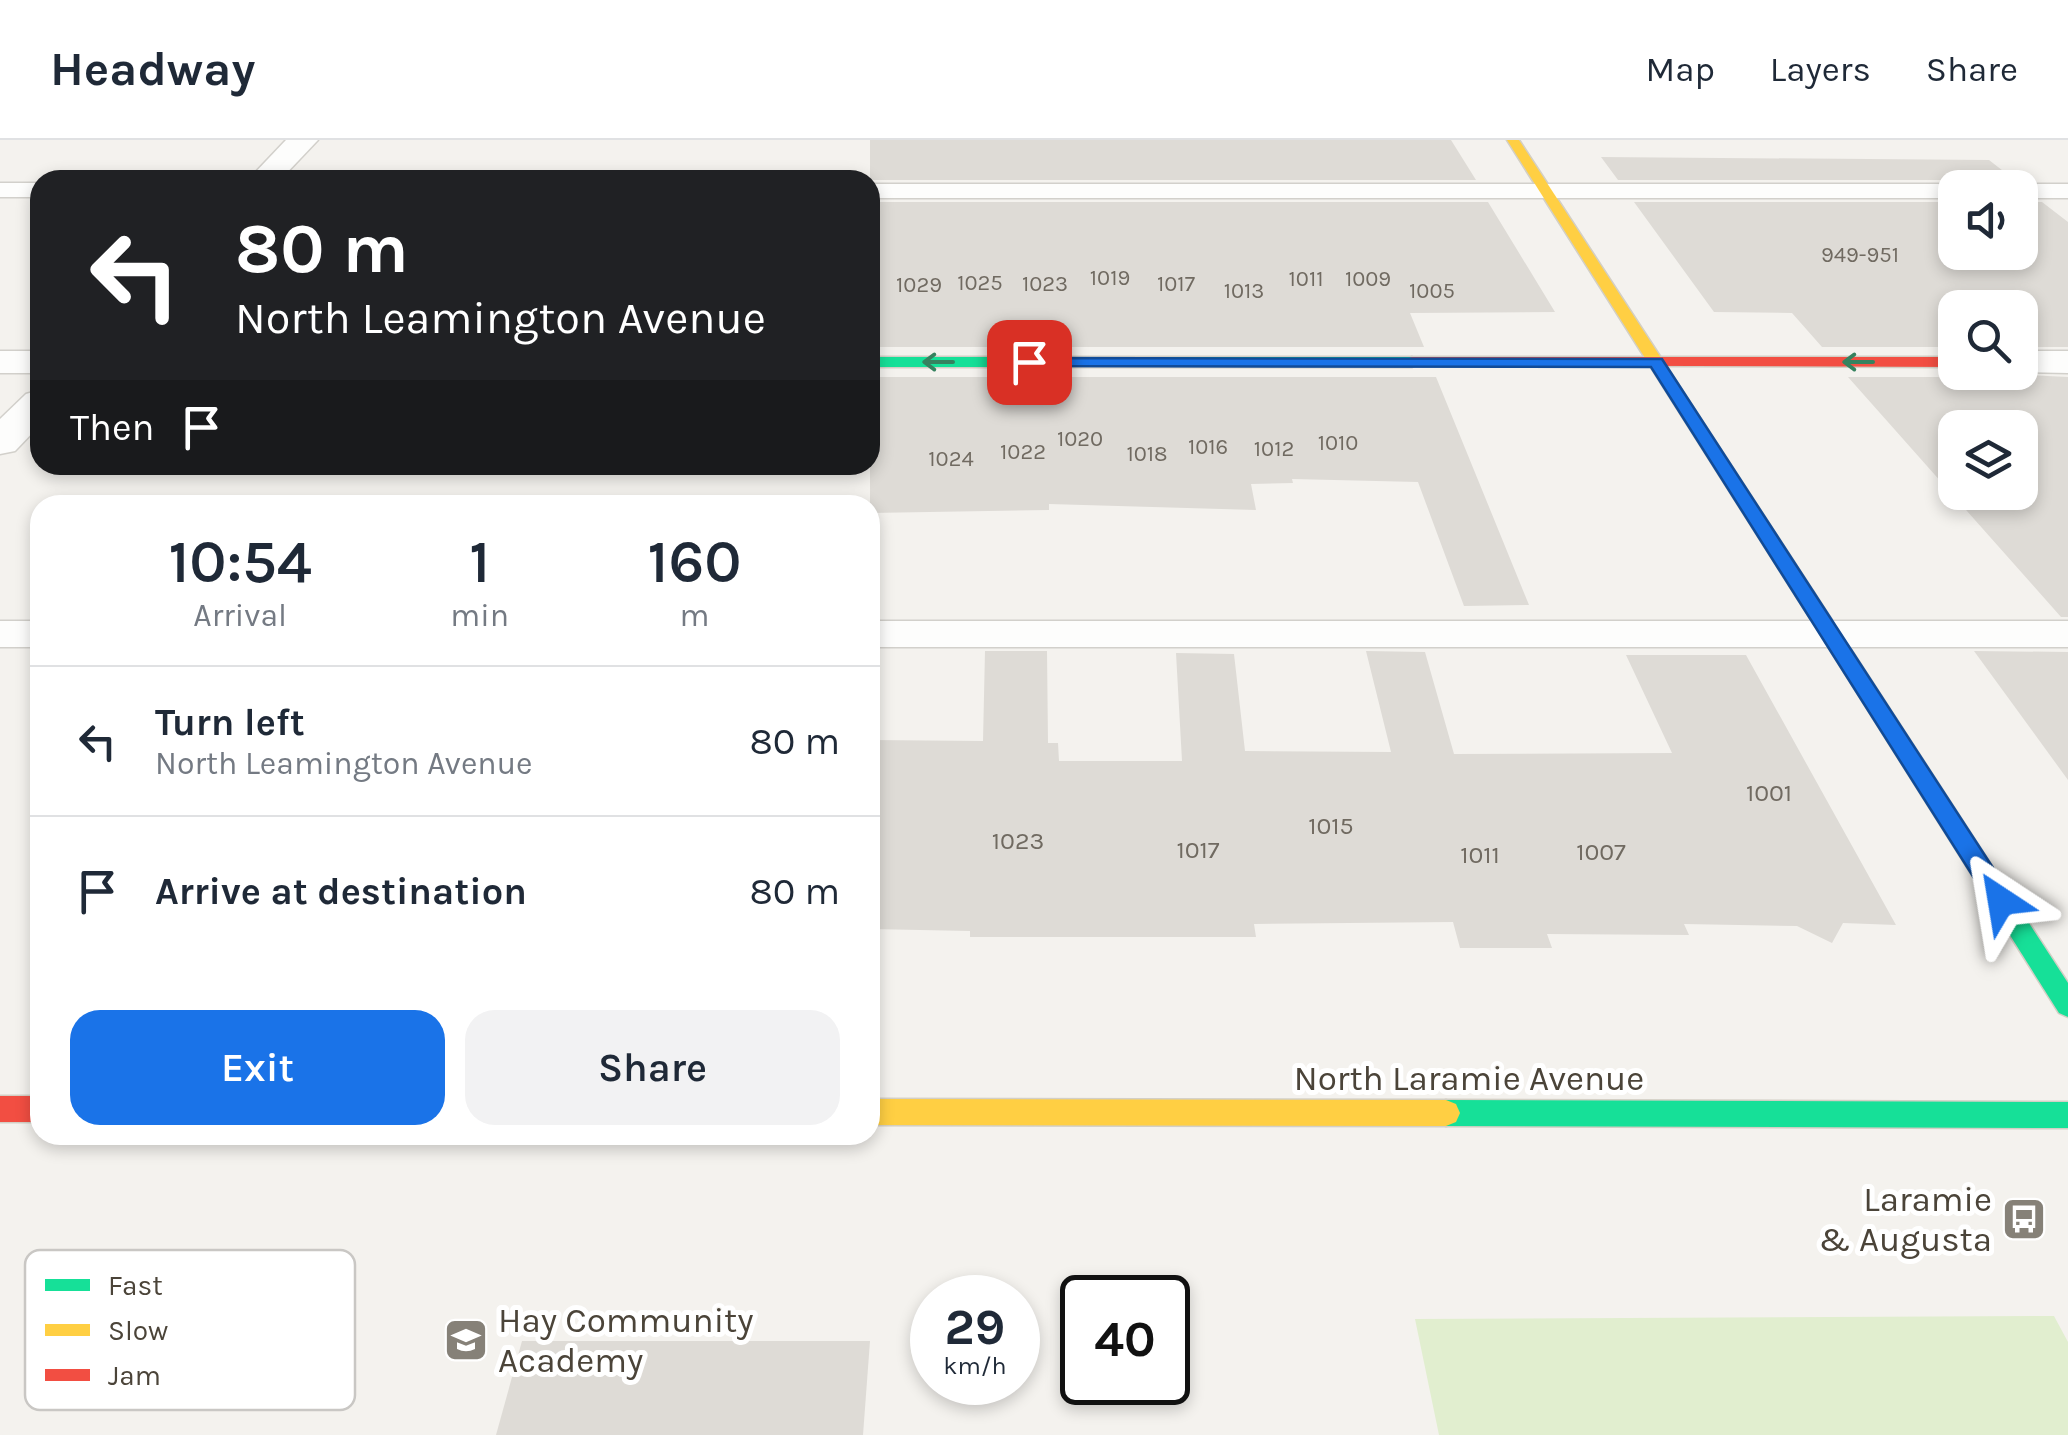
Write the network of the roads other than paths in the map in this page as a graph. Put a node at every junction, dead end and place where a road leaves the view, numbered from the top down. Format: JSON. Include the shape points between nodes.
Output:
{"nodes":[{"id":1,"x":302,"y":140,"type":"edge"},
{"id":2,"x":1514,"y":140,"type":"edge"},
{"id":3,"x":273,"y":170,"type":"edge"},
{"id":4,"x":0,"y":190,"type":"edge"},
{"id":5,"x":30,"y":190,"type":"edge"},
{"id":6,"x":880,"y":191,"type":"edge"},
{"id":7,"x":1938,"y":191,"type":"edge"},
{"id":8,"x":2038,"y":191,"type":"edge"},
{"id":9,"x":2068,"y":191,"type":"edge"},
{"id":10,"x":1547,"y":192,"type":"junction"},
{"id":11,"x":0,"y":362,"type":"edge"},
{"id":12,"x":30,"y":362,"type":"edge"},
{"id":13,"x":880,"y":362,"type":"edge"},
{"id":14,"x":1656,"y":362,"type":"junction"},
{"id":15,"x":1938,"y":362,"type":"edge"},
{"id":16,"x":2038,"y":362,"type":"edge"},
{"id":17,"x":2068,"y":362,"type":"edge"},
{"id":18,"x":30,"y":412,"type":"edge"},
{"id":19,"x":0,"y":442,"type":"edge"},
{"id":20,"x":0,"y":634,"type":"edge"},
{"id":21,"x":30,"y":634,"type":"edge"},
{"id":22,"x":880,"y":634,"type":"edge"},
{"id":23,"x":1830,"y":634,"type":"junction"},
{"id":24,"x":2068,"y":634,"type":"edge"},
{"id":25,"x":2068,"y":1006,"type":"edge"},
{"id":26,"x":0,"y":1109,"type":"edge"},
{"id":27,"x":30,"y":1109,"type":"edge"},
{"id":28,"x":880,"y":1112,"type":"edge"},
{"id":29,"x":2068,"y":1115,"type":"edge"}],
"edges":[{"from":1,"to":3,"type":"street"},
{"from":2,"to":10,"type":"street"},
{"from":4,"to":5,"type":"lane"},
{"from":6,"to":10,"type":"lane"},
{"from":7,"to":10,"type":"lane"},
{"from":8,"to":9,"type":"lane"},
{"from":10,"to":14,"type":"street"},
{"from":11,"to":12,"type":"street"},
{"from":14,"to":13,"type":"street","one_way":true},
{"from":15,"to":14,"type":"street","one_way":true},
{"from":14,"to":23,"type":"street"},
{"from":16,"to":17,"type":"street"},
{"from":18,"to":19,"type":"street"},
{"from":20,"to":21,"type":"lane"},
{"from":22,"to":23,"type":"lane"},
{"from":23,"to":24,"type":"lane"},
{"from":23,"to":25,"type":"street"},
{"from":26,"to":27,"type":"street"},
{"from":28,"to":29,"type":"street","name":"North Laramie Avenue"}]}
